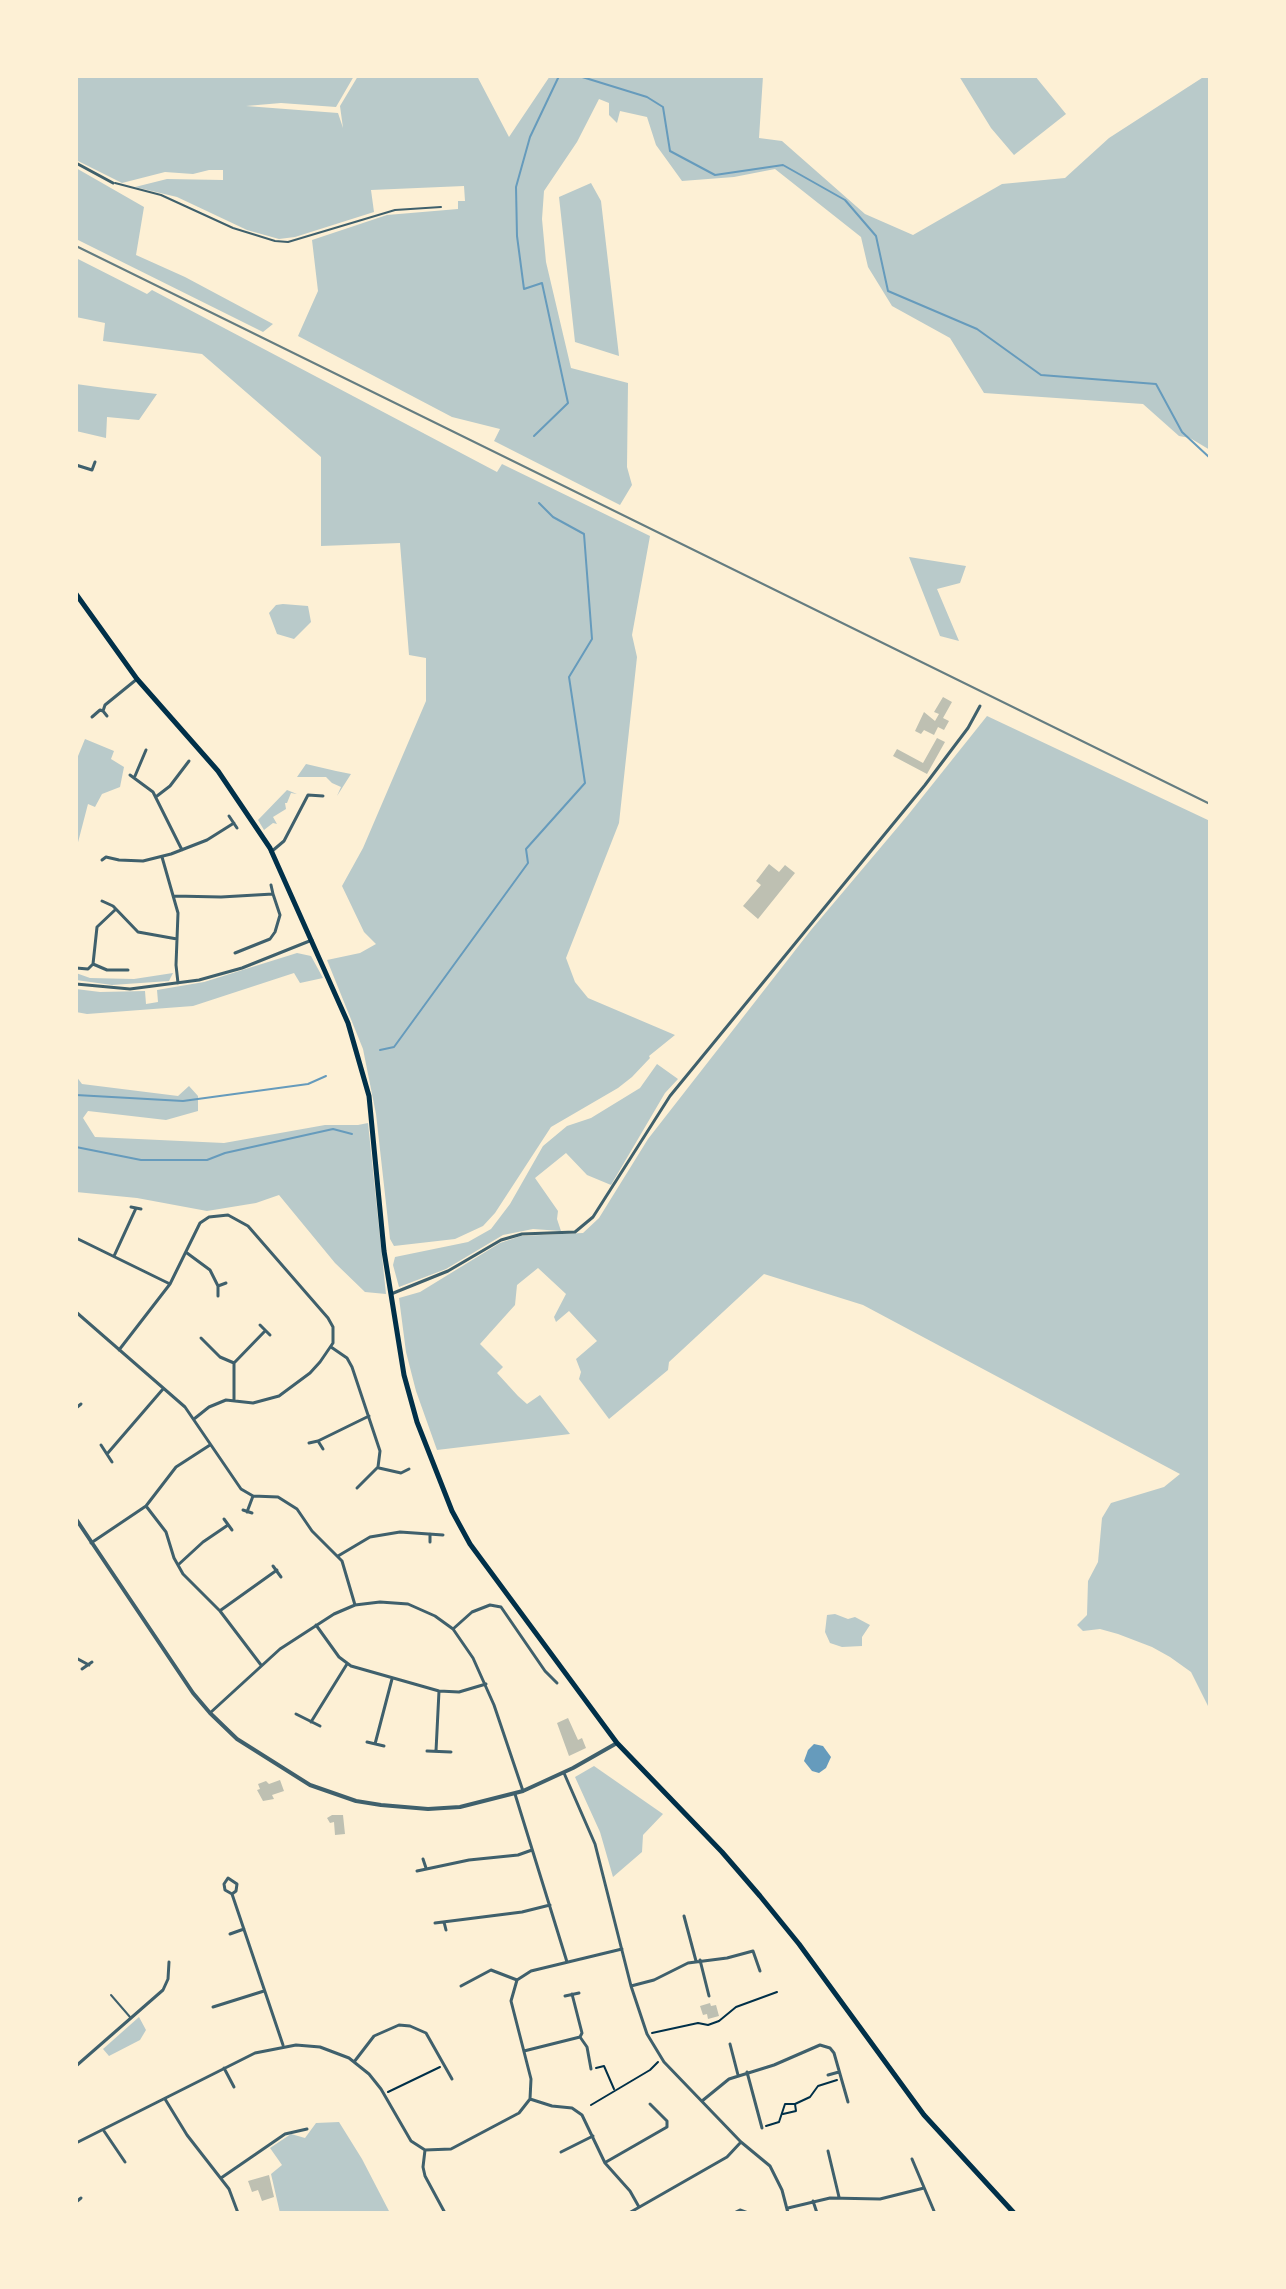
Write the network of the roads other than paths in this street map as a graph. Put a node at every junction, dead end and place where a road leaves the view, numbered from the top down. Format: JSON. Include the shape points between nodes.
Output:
{"nodes":[{"id":1,"x":76,"y":163,"type":"edge"},
{"id":2,"x":113,"y":183,"type":"joint"},
{"id":3,"x":441,"y":207,"type":"dead end"},
{"id":4,"x":95,"y":462,"type":"dead end"},
{"id":5,"x":76,"y":465,"type":"edge"},
{"id":6,"x":92,"y":470,"type":"junction"},
{"id":7,"x":90,"y":477,"type":"dead end"},
{"id":8,"x":76,"y":594,"type":"edge"},
{"id":9,"x":137,"y":679,"type":"junction"},
{"id":10,"x":980,"y":706,"type":"dead end"},
{"id":11,"x":103,"y":711,"type":"junction"},
{"id":12,"x":107,"y":716,"type":"dead end"},
{"id":13,"x":92,"y":717,"type":"dead end"},
{"id":14,"x":146,"y":750,"type":"dead end"},
{"id":15,"x":193,"y":767,"type":"dead end"},
{"id":16,"x":300,"y":790,"type":"dead end"},
{"id":17,"x":308,"y":795,"type":"junction"},
{"id":18,"x":323,"y":796,"type":"dead end"},
{"id":19,"x":156,"y":797,"type":"junction"},
{"id":20,"x":229,"y":816,"type":"dead end"},
{"id":21,"x":234,"y":823,"type":"junction"},
{"id":22,"x":237,"y":828,"type":"dead end"},
{"id":23,"x":182,"y":850,"type":"junction"},
{"id":24,"x":271,"y":852,"type":"junction"},
{"id":25,"x":162,"y":857,"type":"junction"},
{"id":26,"x":102,"y":860,"type":"dead end"},
{"id":27,"x":271,"y":885,"type":"dead end"},
{"id":28,"x":273,"y":894,"type":"junction"},
{"id":29,"x":174,"y":896,"type":"junction"},
{"id":30,"x":102,"y":901,"type":"dead end"},
{"id":31,"x":116,"y":909,"type":"junction"},
{"id":32,"x":177,"y":939,"type":"junction"},
{"id":33,"x":312,"y":940,"type":"junction"},
{"id":34,"x":235,"y":953,"type":"dead end"},
{"id":35,"x":93,"y":964,"type":"junction"},
{"id":36,"x":76,"y":968,"type":"edge"},
{"id":37,"x":128,"y":970,"type":"dead end"},
{"id":38,"x":178,"y":983,"type":"junction"},
{"id":39,"x":76,"y":984,"type":"edge"},
{"id":40,"x":136,"y":1208,"type":"dead end"},
{"id":41,"x":76,"y":1238,"type":"edge"},
{"id":42,"x":186,"y":1253,"type":"junction"},
{"id":43,"x":113,"y":1256,"type":"junction"},
{"id":44,"x":226,"y":1283,"type":"dead end"},
{"id":45,"x":170,"y":1284,"type":"junction"},
{"id":46,"x":218,"y":1286,"type":"junction"},
{"id":47,"x":391,"y":1294,"type":"junction"},
{"id":48,"x":218,"y":1296,"type":"dead end"},
{"id":49,"x":76,"y":1312,"type":"edge"},
{"id":50,"x":260,"y":1325,"type":"dead end"},
{"id":51,"x":265,"y":1331,"type":"junction"},
{"id":52,"x":270,"y":1335,"type":"dead end"},
{"id":53,"x":201,"y":1338,"type":"dead end"},
{"id":54,"x":206,"y":1343,"type":"junction"},
{"id":55,"x":331,"y":1347,"type":"junction"},
{"id":56,"x":200,"y":1349,"type":"dead end"},
{"id":57,"x":119,"y":1350,"type":"junction"},
{"id":58,"x":234,"y":1363,"type":"junction"},
{"id":59,"x":163,"y":1389,"type":"junction"},
{"id":60,"x":234,"y":1400,"type":"junction"},
{"id":61,"x":81,"y":1404,"type":"dead end"},
{"id":62,"x":76,"y":1408,"type":"edge"},
{"id":63,"x":369,"y":1416,"type":"junction"},
{"id":64,"x":194,"y":1419,"type":"junction"},
{"id":65,"x":318,"y":1441,"type":"junction"},
{"id":66,"x":309,"y":1443,"type":"dead end"},
{"id":67,"x":101,"y":1445,"type":"dead end"},
{"id":68,"x":210,"y":1445,"type":"junction"},
{"id":69,"x":323,"y":1449,"type":"dead end"},
{"id":70,"x":107,"y":1454,"type":"junction"},
{"id":71,"x":112,"y":1462,"type":"dead end"},
{"id":72,"x":378,"y":1467,"type":"junction"},
{"id":73,"x":409,"y":1469,"type":"dead end"},
{"id":74,"x":404,"y":1473,"type":"junction"},
{"id":75,"x":361,"y":1477,"type":"dead end"},
{"id":76,"x":408,"y":1479,"type":"dead end"},
{"id":77,"x":365,"y":1482,"type":"junction"},
{"id":78,"x":357,"y":1488,"type":"dead end"},
{"id":79,"x":253,"y":1496,"type":"junction"},
{"id":80,"x":146,"y":1506,"type":"junction"},
{"id":81,"x":247,"y":1512,"type":"dead end"},
{"id":82,"x":76,"y":1519,"type":"edge"},
{"id":83,"x":224,"y":1519,"type":"dead end"},
{"id":84,"x":228,"y":1525,"type":"junction"},
{"id":85,"x":232,"y":1530,"type":"dead end"},
{"id":86,"x":430,"y":1534,"type":"junction"},
{"id":87,"x":443,"y":1535,"type":"dead end"},
{"id":88,"x":430,"y":1542,"type":"dead end"},
{"id":89,"x":91,"y":1543,"type":"junction"},
{"id":90,"x":338,"y":1556,"type":"junction"},
{"id":91,"x":178,"y":1566,"type":"junction"},
{"id":92,"x":273,"y":1566,"type":"dead end"},
{"id":93,"x":277,"y":1570,"type":"junction"},
{"id":94,"x":281,"y":1577,"type":"dead end"},
{"id":95,"x":355,"y":1605,"type":"junction"},
{"id":96,"x":220,"y":1611,"type":"junction"},
{"id":97,"x":316,"y":1625,"type":"junction"},
{"id":98,"x":453,"y":1629,"type":"junction"},
{"id":99,"x":76,"y":1658,"type":"edge"},
{"id":100,"x":347,"y":1664,"type":"junction"},
{"id":101,"x":261,"y":1665,"type":"junction"},
{"id":102,"x":82,"y":1669,"type":"dead end"},
{"id":103,"x":550,"y":1678,"type":"junction"},
{"id":104,"x":392,"y":1679,"type":"junction"},
{"id":105,"x":546,"y":1683,"type":"dead end"},
{"id":106,"x":557,"y":1683,"type":"dead end"},
{"id":107,"x":486,"y":1684,"type":"junction"},
{"id":108,"x":439,"y":1691,"type":"junction"},
{"id":109,"x":210,"y":1713,"type":"junction"},
{"id":110,"x":296,"y":1714,"type":"dead end"},
{"id":111,"x":311,"y":1722,"type":"junction"},
{"id":112,"x":320,"y":1726,"type":"dead end"},
{"id":113,"x":367,"y":1742,"type":"dead end"},
{"id":114,"x":617,"y":1743,"type":"junction"},
{"id":115,"x":375,"y":1744,"type":"junction"},
{"id":116,"x":384,"y":1746,"type":"dead end"},
{"id":117,"x":427,"y":1751,"type":"dead end"},
{"id":118,"x":436,"y":1751,"type":"junction"},
{"id":119,"x":451,"y":1752,"type":"dead end"},
{"id":120,"x":564,"y":1773,"type":"junction"},
{"id":121,"x":523,"y":1791,"type":"junction"},
{"id":122,"x":515,"y":1794,"type":"junction"},
{"id":123,"x":532,"y":1850,"type":"junction"},
{"id":124,"x":423,"y":1859,"type":"dead end"},
{"id":125,"x":426,"y":1868,"type":"junction"},
{"id":126,"x":417,"y":1871,"type":"dead end"},
{"id":127,"x":232,"y":1894,"type":"dead end"},
{"id":128,"x":550,"y":1905,"type":"junction"},
{"id":129,"x":684,"y":1916,"type":"dead end"},
{"id":130,"x":444,"y":1922,"type":"junction"},
{"id":131,"x":435,"y":1923,"type":"dead end"},
{"id":132,"x":244,"y":1929,"type":"junction"},
{"id":133,"x":446,"y":1930,"type":"dead end"},
{"id":134,"x":230,"y":1934,"type":"dead end"},
{"id":135,"x":622,"y":1949,"type":"junction"},
{"id":136,"x":698,"y":1960,"type":"junction"},
{"id":137,"x":169,"y":1962,"type":"dead end"},
{"id":138,"x":567,"y":1962,"type":"junction"},
{"id":139,"x":760,"y":1971,"type":"dead end"},
{"id":140,"x":517,"y":1980,"type":"junction"},
{"id":141,"x":461,"y":1986,"type":"dead end"},
{"id":142,"x":631,"y":1986,"type":"junction"},
{"id":143,"x":264,"y":1991,"type":"junction"},
{"id":144,"x":579,"y":1993,"type":"dead end"},
{"id":145,"x":572,"y":1994,"type":"junction"},
{"id":146,"x":111,"y":1995,"type":"dead end"},
{"id":147,"x":565,"y":1996,"type":"dead end"},
{"id":148,"x":709,"y":1996,"type":"dead end"},
{"id":149,"x":213,"y":2007,"type":"dead end"},
{"id":150,"x":131,"y":2018,"type":"junction"},
{"id":151,"x":580,"y":2037,"type":"junction"},
{"id":152,"x":730,"y":2044,"type":"dead end"},
{"id":153,"x":283,"y":2045,"type":"junction"},
{"id":154,"x":524,"y":2051,"type":"junction"},
{"id":155,"x":354,"y":2062,"type":"junction"},
{"id":156,"x":76,"y":2066,"type":"edge"},
{"id":157,"x":224,"y":2068,"type":"junction"},
{"id":158,"x":591,"y":2069,"type":"road end"},
{"id":159,"x":747,"y":2072,"type":"junction"},
{"id":160,"x":839,"y":2072,"type":"junction"},
{"id":161,"x":738,"y":2075,"type":"junction"},
{"id":162,"x":828,"y":2075,"type":"dead end"},
{"id":163,"x":452,"y":2079,"type":"dead end"},
{"id":164,"x":234,"y":2087,"type":"dead end"},
{"id":165,"x":165,"y":2099,"type":"junction"},
{"id":166,"x":530,"y":2099,"type":"junction"},
{"id":167,"x":702,"y":2102,"type":"junction"},
{"id":168,"x":848,"y":2102,"type":"dead end"},
{"id":169,"x":650,"y":2104,"type":"dead end"},
{"id":170,"x":762,"y":2128,"type":"road end"},
{"id":171,"x":307,"y":2129,"type":"dead end"},
{"id":172,"x":300,"y":2130,"type":"junction"},
{"id":173,"x":104,"y":2131,"type":"junction"},
{"id":174,"x":593,"y":2136,"type":"junction"},
{"id":175,"x":301,"y":2138,"type":"dead end"},
{"id":176,"x":741,"y":2142,"type":"junction"},
{"id":177,"x":76,"y":2143,"type":"edge"},
{"id":178,"x":425,"y":2150,"type":"junction"},
{"id":179,"x":828,"y":2151,"type":"dead end"},
{"id":180,"x":561,"y":2152,"type":"dead end"},
{"id":181,"x":912,"y":2159,"type":"dead end"},
{"id":182,"x":125,"y":2162,"type":"dead end"},
{"id":183,"x":605,"y":2163,"type":"junction"},
{"id":184,"x":221,"y":2178,"type":"junction"},
{"id":185,"x":924,"y":2188,"type":"junction"},
{"id":186,"x":839,"y":2197,"type":"junction"},
{"id":187,"x":81,"y":2198,"type":"dead end"},
{"id":188,"x":813,"y":2201,"type":"junction"},
{"id":189,"x":76,"y":2202,"type":"edge"},
{"id":190,"x":639,"y":2207,"type":"junction"},
{"id":191,"x":788,"y":2210,"type":"edge"},
{"id":192,"x":934,"y":2211,"type":"edge"},
{"id":193,"x":238,"y":2213,"type":"edge"},
{"id":194,"x":445,"y":2213,"type":"edge"},
{"id":195,"x":629,"y":2213,"type":"edge"},
{"id":196,"x":734,"y":2213,"type":"edge"},
{"id":197,"x":748,"y":2213,"type":"edge"},
{"id":198,"x":817,"y":2213,"type":"edge"},
{"id":199,"x":1014,"y":2213,"type":"edge"}],
"edges":[{"from":1,"to":2,"type":"street"},
{"from":2,"to":3,"type":"lane","via":[[161,195],[259,238],[288,242],[379,213]]},
{"from":4,"to":6,"type":"street"},
{"from":5,"to":6,"type":"street"},
{"from":6,"to":7,"type":"street"},
{"from":8,"to":9,"type":"main road"},
{"from":9,"to":11,"type":"street"},
{"from":9,"to":24,"type":"main road","via":[[218,771]]},
{"from":10,"to":47,"type":"street","via":[[925,785],[670,1096],[593,1217],[575,1232],[501,1240],[448,1271]]},
{"from":11,"to":12,"type":"street"},
{"from":11,"to":13,"type":"street"},
{"from":14,"to":19,"type":"street","via":[[132,776]]},
{"from":15,"to":19,"type":"street","via":[[188,762]]},
{"from":16,"to":17,"type":"street"},
{"from":17,"to":18,"type":"street"},
{"from":17,"to":24,"type":"street","via":[[284,841]]},
{"from":19,"to":23,"type":"street"},
{"from":20,"to":21,"type":"street"},
{"from":21,"to":22,"type":"street"},
{"from":21,"to":23,"type":"street"},
{"from":23,"to":25,"type":"street"},
{"from":24,"to":33,"type":"main road"},
{"from":25,"to":26,"type":"street"},
{"from":25,"to":29,"type":"street"},
{"from":27,"to":28,"type":"street"},
{"from":28,"to":29,"type":"street"},
{"from":28,"to":34,"type":"street","via":[[280,915],[275,932],[263,943]]},
{"from":29,"to":32,"type":"street"},
{"from":30,"to":31,"type":"street"},
{"from":31,"to":32,"type":"street","via":[[143,934]]},
{"from":31,"to":35,"type":"street","via":[[97,927]]},
{"from":32,"to":38,"type":"street"},
{"from":33,"to":38,"type":"street","via":[[242,968]]},
{"from":33,"to":47,"type":"main road","via":[[348,1023],[369,1096]]},
{"from":35,"to":36,"type":"street"},
{"from":35,"to":37,"type":"street"},
{"from":38,"to":39,"type":"street","via":[[130,989]]},
{"from":40,"to":43,"type":"street"},
{"from":41,"to":43,"type":"street"},
{"from":42,"to":45,"type":"street"},
{"from":42,"to":46,"type":"street","via":[[210,1270]]},
{"from":42,"to":55,"type":"street","via":[[200,1223],[209,1217],[239,1219],[328,1318]]},
{"from":43,"to":45,"type":"street"},
{"from":44,"to":46,"type":"street"},
{"from":45,"to":57,"type":"street"},
{"from":46,"to":48,"type":"street"},
{"from":47,"to":114,"type":"main road","via":[[407,1387],[452,1511],[487,1569]]},
{"from":49,"to":57,"type":"street"},
{"from":50,"to":51,"type":"street"},
{"from":51,"to":52,"type":"street"},
{"from":51,"to":58,"type":"street"},
{"from":53,"to":54,"type":"street"},
{"from":54,"to":56,"type":"street"},
{"from":54,"to":58,"type":"street"},
{"from":55,"to":60,"type":"street","via":[[310,1373],[279,1396],[253,1403]]},
{"from":55,"to":63,"type":"street","via":[[352,1367]]},
{"from":57,"to":59,"type":"street"},
{"from":58,"to":60,"type":"street"},
{"from":59,"to":64,"type":"street"},
{"from":59,"to":70,"type":"street"},
{"from":60,"to":64,"type":"street","via":[[217,1403]]},
{"from":61,"to":62,"type":"street"},
{"from":63,"to":65,"type":"street"},
{"from":63,"to":72,"type":"street","via":[[380,1451]]},
{"from":64,"to":68,"type":"street"},
{"from":65,"to":66,"type":"street"},
{"from":65,"to":69,"type":"street"},
{"from":67,"to":70,"type":"street"},
{"from":68,"to":79,"type":"street","via":[[241,1489]]},
{"from":68,"to":80,"type":"street","via":[[176,1467]]},
{"from":70,"to":71,"type":"street"},
{"from":72,"to":74,"type":"street"},
{"from":72,"to":77,"type":"street"},
{"from":73,"to":74,"type":"street"},
{"from":74,"to":76,"type":"street"},
{"from":75,"to":77,"type":"street"},
{"from":77,"to":78,"type":"street"},
{"from":79,"to":81,"type":"street"},
{"from":79,"to":90,"type":"street","via":[[286,1500]]},
{"from":80,"to":89,"type":"street"},
{"from":80,"to":91,"type":"street","via":[[166,1532]]},
{"from":82,"to":89,"type":"street"},
{"from":83,"to":84,"type":"street"},
{"from":84,"to":85,"type":"street"},
{"from":84,"to":91,"type":"street"},
{"from":86,"to":87,"type":"street"},
{"from":86,"to":88,"type":"street"},
{"from":86,"to":90,"type":"street","via":[[370,1537]]},
{"from":89,"to":109,"type":"street"},
{"from":90,"to":95,"type":"street"},
{"from":91,"to":96,"type":"street"},
{"from":92,"to":93,"type":"street"},
{"from":93,"to":94,"type":"street"},
{"from":93,"to":96,"type":"street"},
{"from":95,"to":97,"type":"street"},
{"from":95,"to":98,"type":"street","via":[[408,1604]]},
{"from":96,"to":101,"type":"street"},
{"from":97,"to":100,"type":"street"},
{"from":97,"to":101,"type":"street"},
{"from":98,"to":103,"type":"street","via":[[472,1612],[501,1607]]},
{"from":98,"to":107,"type":"street"},
{"from":99,"to":102,"type":"street","via":[[90,1664]]},
{"from":100,"to":104,"type":"street"},
{"from":100,"to":111,"type":"street"},
{"from":101,"to":109,"type":"street"},
{"from":103,"to":105,"type":"street"},
{"from":103,"to":106,"type":"street"},
{"from":104,"to":108,"type":"street"},
{"from":104,"to":115,"type":"street"},
{"from":107,"to":108,"type":"street"},
{"from":107,"to":121,"type":"street"},
{"from":108,"to":118,"type":"street"},
{"from":109,"to":122,"type":"street","via":[[283,1770],[356,1801],[440,1809]]},
{"from":110,"to":111,"type":"street"},
{"from":111,"to":112,"type":"street"},
{"from":113,"to":115,"type":"street"},
{"from":114,"to":120,"type":"street"},
{"from":114,"to":199,"type":"main road","via":[[760,1896],[924,2115]]},
{"from":115,"to":116,"type":"street"},
{"from":117,"to":118,"type":"street"},
{"from":118,"to":119,"type":"street"},
{"from":120,"to":121,"type":"street"},
{"from":120,"to":135,"type":"street","via":[[595,1844]]},
{"from":121,"to":122,"type":"street"},
{"from":122,"to":123,"type":"street"},
{"from":123,"to":125,"type":"street"},
{"from":123,"to":128,"type":"street"},
{"from":124,"to":125,"type":"street"},
{"from":125,"to":126,"type":"street"},
{"from":127,"to":132,"type":"street"},
{"from":128,"to":130,"type":"street"},
{"from":128,"to":138,"type":"street"},
{"from":129,"to":136,"type":"street"},
{"from":130,"to":131,"type":"street"},
{"from":130,"to":133,"type":"street"},
{"from":132,"to":134,"type":"street"},
{"from":132,"to":143,"type":"street"},
{"from":135,"to":138,"type":"street"},
{"from":135,"to":142,"type":"street"},
{"from":136,"to":139,"type":"street","via":[[753,1951]]},
{"from":136,"to":142,"type":"street"},
{"from":136,"to":148,"type":"street"},
{"from":137,"to":150,"type":"street","via":[[166,1985]]},
{"from":138,"to":140,"type":"street"},
{"from":140,"to":141,"type":"street","via":[[491,1970]]},
{"from":140,"to":154,"type":"street","via":[[511,2001]]},
{"from":142,"to":167,"type":"street","via":[[647,2034]]},
{"from":143,"to":149,"type":"street"},
{"from":143,"to":153,"type":"street"},
{"from":144,"to":145,"type":"street"},
{"from":145,"to":147,"type":"street"},
{"from":145,"to":151,"type":"street"},
{"from":146,"to":150,"type":"lane"},
{"from":150,"to":156,"type":"street"},
{"from":151,"to":154,"type":"street"},
{"from":151,"to":158,"type":"street"},
{"from":152,"to":161,"type":"street"},
{"from":153,"to":155,"type":"street","via":[[320,2047]]},
{"from":153,"to":157,"type":"street"},
{"from":154,"to":166,"type":"street"},
{"from":155,"to":163,"type":"street","via":[[374,2036],[399,2025],[419,2028]]},
{"from":155,"to":178,"type":"street","via":[[384,2093],[408,2137]]},
{"from":157,"to":164,"type":"street"},
{"from":157,"to":165,"type":"street"},
{"from":159,"to":160,"type":"street","via":[[820,2045],[830,2048]]},
{"from":159,"to":161,"type":"street"},
{"from":159,"to":170,"type":"street"},
{"from":160,"to":162,"type":"street"},
{"from":160,"to":168,"type":"street"},
{"from":161,"to":167,"type":"street"},
{"from":165,"to":173,"type":"street"},
{"from":165,"to":184,"type":"street"},
{"from":166,"to":174,"type":"street","via":[[572,2108]]},
{"from":166,"to":178,"type":"street","via":[[519,2113],[462,2144]]},
{"from":167,"to":176,"type":"street"},
{"from":169,"to":183,"type":"street","via":[[667,2127]]},
{"from":171,"to":172,"type":"street"},
{"from":172,"to":175,"type":"street"},
{"from":172,"to":184,"type":"street","via":[[280,2137]]},
{"from":173,"to":177,"type":"street"},
{"from":173,"to":182,"type":"street"},
{"from":174,"to":180,"type":"street"},
{"from":174,"to":183,"type":"street"},
{"from":176,"to":190,"type":"street","via":[[727,2157]]},
{"from":176,"to":191,"type":"street","via":[[770,2166]]},
{"from":178,"to":194,"type":"street","via":[[425,2176]]},
{"from":179,"to":186,"type":"street"},
{"from":181,"to":185,"type":"street"},
{"from":183,"to":190,"type":"street"},
{"from":184,"to":193,"type":"street"},
{"from":185,"to":186,"type":"street","via":[[880,2199]]},
{"from":185,"to":192,"type":"street"},
{"from":186,"to":188,"type":"street"},
{"from":187,"to":189,"type":"street"},
{"from":188,"to":191,"type":"street"},
{"from":188,"to":198,"type":"street"},
{"from":190,"to":195,"type":"street"},
{"from":196,"to":197,"type":"street"}]}
